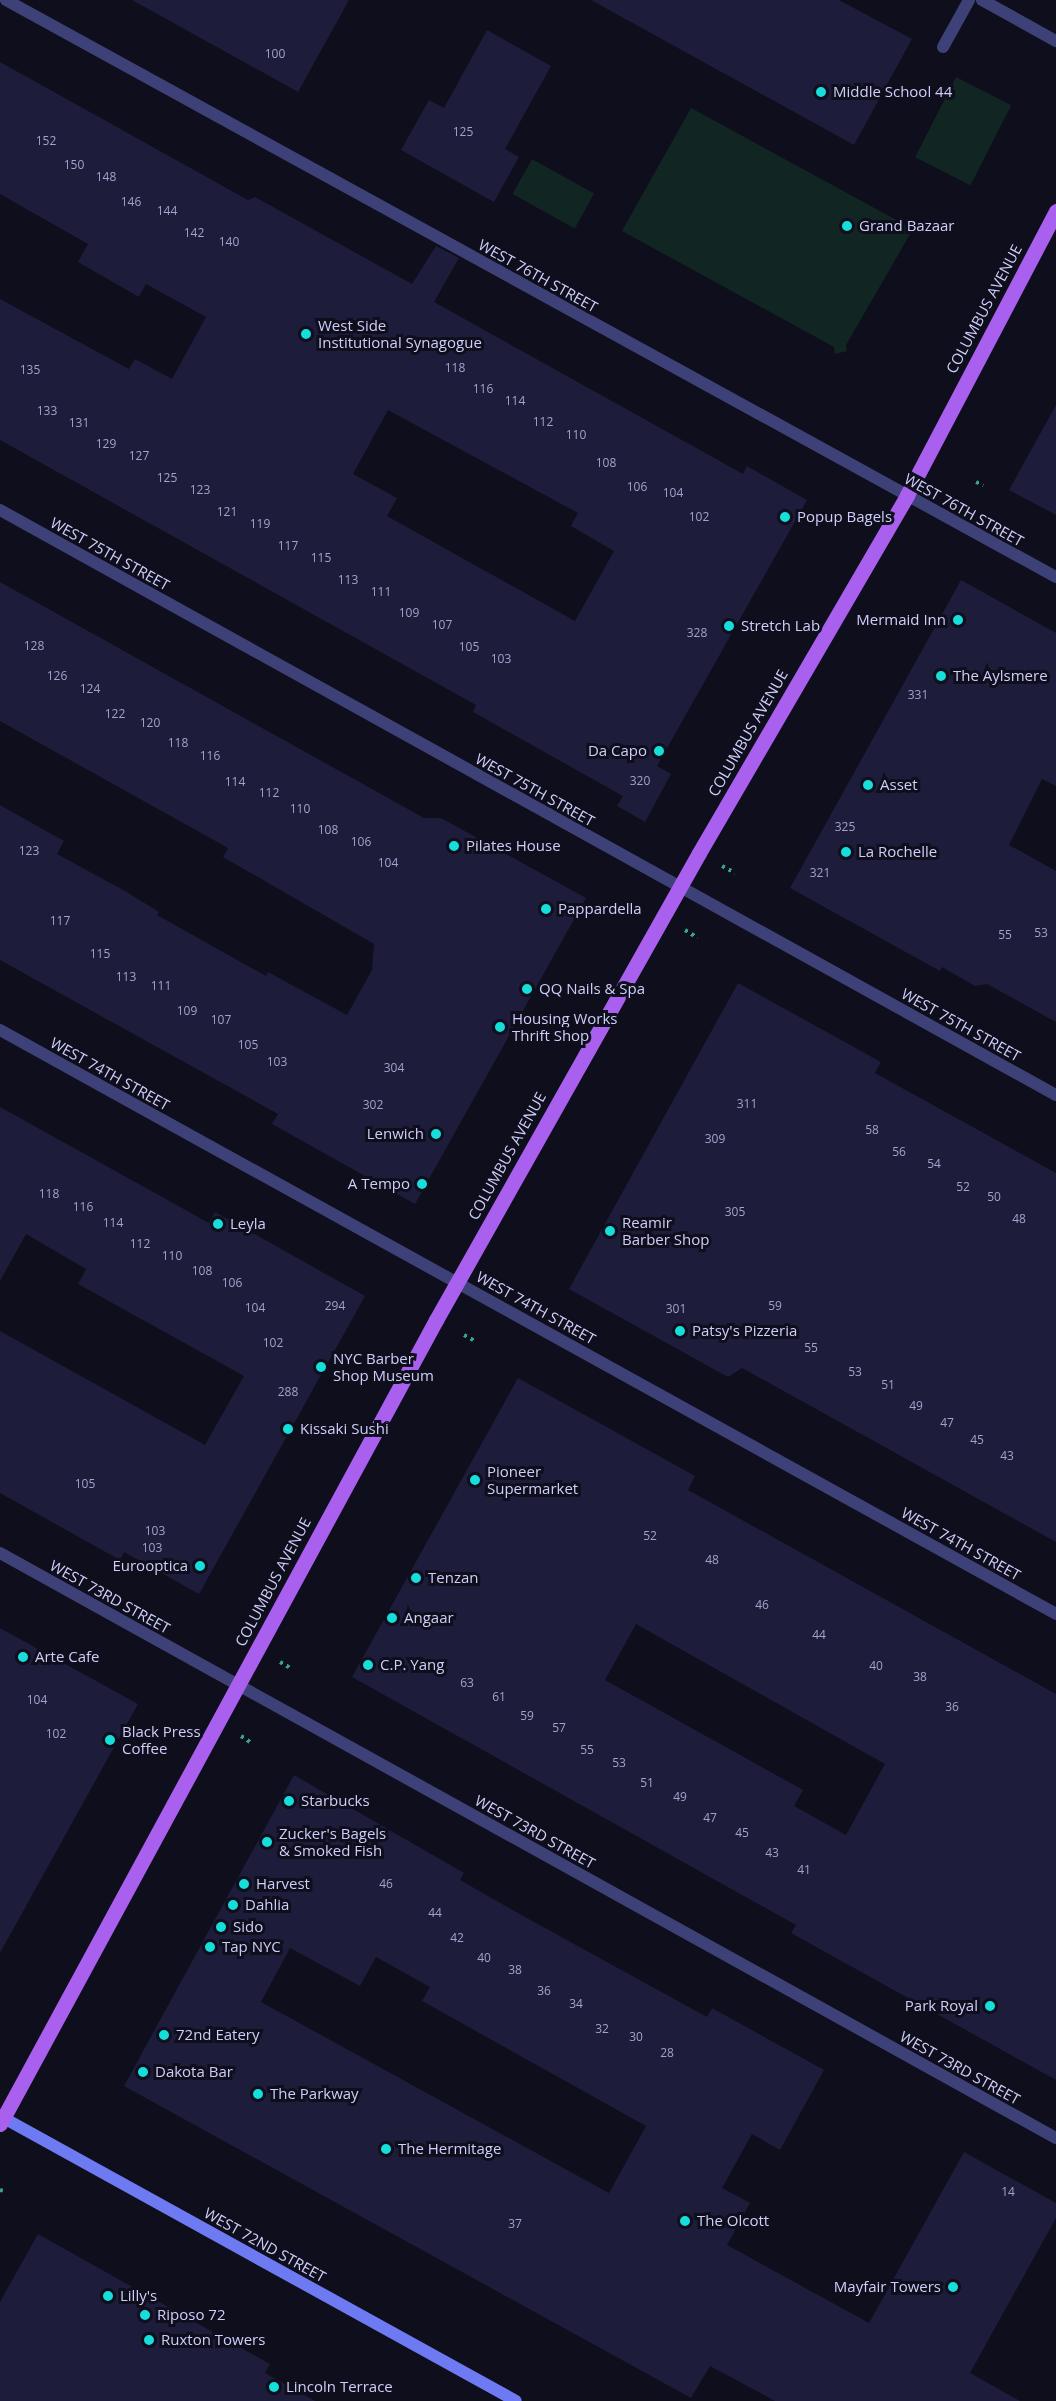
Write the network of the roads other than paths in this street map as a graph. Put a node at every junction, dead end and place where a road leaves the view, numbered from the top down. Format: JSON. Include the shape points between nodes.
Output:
{"nodes":[{"id":1,"x":6,"y":0,"type":"edge"},
{"id":2,"x":969,"y":0,"type":"edge"},
{"id":3,"x":982,"y":0,"type":"edge"},
{"id":4,"x":1056,"y":41,"type":"edge"},
{"id":5,"x":943,"y":47,"type":"dead end"},
{"id":6,"x":1056,"y":211,"type":"edge"},
{"id":7,"x":907,"y":495,"type":"junction"},
{"id":8,"x":0,"y":510,"type":"edge"},
{"id":9,"x":1056,"y":577,"type":"edge"},
{"id":10,"x":680,"y":887,"type":"junction"},
{"id":11,"x":0,"y":1030,"type":"edge"},
{"id":12,"x":1056,"y":1095,"type":"edge"},
{"id":13,"x":458,"y":1282,"type":"junction"},
{"id":14,"x":0,"y":1553,"type":"edge"},
{"id":15,"x":1056,"y":1614,"type":"edge"},
{"id":16,"x":238,"y":1685,"type":"junction"},
{"id":17,"x":1,"y":2119,"type":"edge"},
{"id":18,"x":1056,"y":2138,"type":"edge"},
{"id":19,"x":516,"y":2401,"type":"edge"}],
"edges":[{"from":1,"to":7,"type":"street","name":"WEST 76TH STREET"},
{"from":2,"to":5,"type":"street"},
{"from":3,"to":4,"type":"street"},
{"from":6,"to":7,"type":"main road","name":"COLUMBUS AVENUE"},
{"from":7,"to":9,"type":"street","name":"WEST 76TH STREET"},
{"from":7,"to":10,"type":"main road","name":"COLUMBUS AVENUE"},
{"from":8,"to":10,"type":"street","name":"WEST 75TH STREET"},
{"from":10,"to":12,"type":"street","name":"WEST 75TH STREET"},
{"from":10,"to":13,"type":"main road","name":"COLUMBUS AVENUE"},
{"from":11,"to":13,"type":"street","name":"WEST 74TH STREET"},
{"from":13,"to":15,"type":"street","name":"WEST 74TH STREET"},
{"from":13,"to":16,"type":"main road","name":"COLUMBUS AVENUE"},
{"from":14,"to":16,"type":"street","name":"WEST 73RD STREET"},
{"from":16,"to":17,"type":"main road","name":"COLUMBUS AVENUE"},
{"from":16,"to":18,"type":"street","name":"WEST 73RD STREET"},
{"from":17,"to":19,"type":"main road","name":"WEST 72ND STREET"}]}
